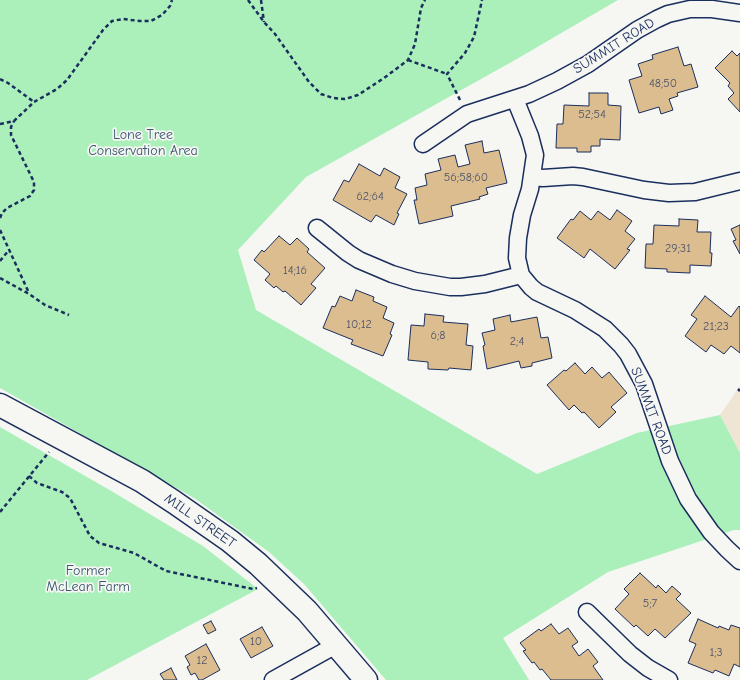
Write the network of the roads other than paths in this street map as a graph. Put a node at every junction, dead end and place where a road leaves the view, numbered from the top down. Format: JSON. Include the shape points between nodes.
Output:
{"nodes":[{"id":1,"x":740,"y":13,"type":"edge"},
{"id":2,"x":515,"y":99,"type":"junction"},
{"id":3,"x":423,"y":144,"type":"dead end"},
{"id":4,"x":533,"y":177,"type":"junction"},
{"id":5,"x":740,"y":181,"type":"edge"},
{"id":6,"x":316,"y":228,"type":"dead end"},
{"id":7,"x":521,"y":275,"type":"junction"},
{"id":8,"x":0,"y":405,"type":"edge"},
{"id":9,"x":740,"y":561,"type":"edge"},
{"id":10,"x":588,"y":612,"type":"dead end"},
{"id":11,"x":336,"y":645,"type":"junction"},
{"id":12,"x":274,"y":680,"type":"edge"},
{"id":13,"x":366,"y":680,"type":"edge"},
{"id":14,"x":669,"y":680,"type":"edge"}],
"edges":[{"from":1,"to":2,"type":"street","name":"SUMMIT ROAD","via":[[701,9],[668,14],[637,30],[571,74]]},
{"from":2,"to":3,"type":"street","name":"SUMMIT ROAD","via":[[467,114]]},
{"from":2,"to":4,"type":"street","via":[[533,146]]},
{"from":4,"to":5,"type":"street","via":[[578,177],[669,193],[695,192]]},
{"from":4,"to":7,"type":"street","via":[[519,227],[517,258]]},
{"from":6,"to":7,"type":"street","via":[[360,260],[416,281],[461,287]]},
{"from":7,"to":9,"type":"street","name":"SUMMIT ROAD","via":[[537,292],[586,316],[605,329],[628,354],[639,373],[675,473],[688,499],[704,522]]},
{"from":8,"to":11,"type":"main road","name":"MILL STREET","via":[[125,472],[230,541],[307,611]]},
{"from":10,"to":14,"type":"street","via":[[630,654]]},
{"from":11,"to":12,"type":"street"},
{"from":11,"to":13,"type":"main road","name":"MILL STREET"}]}
